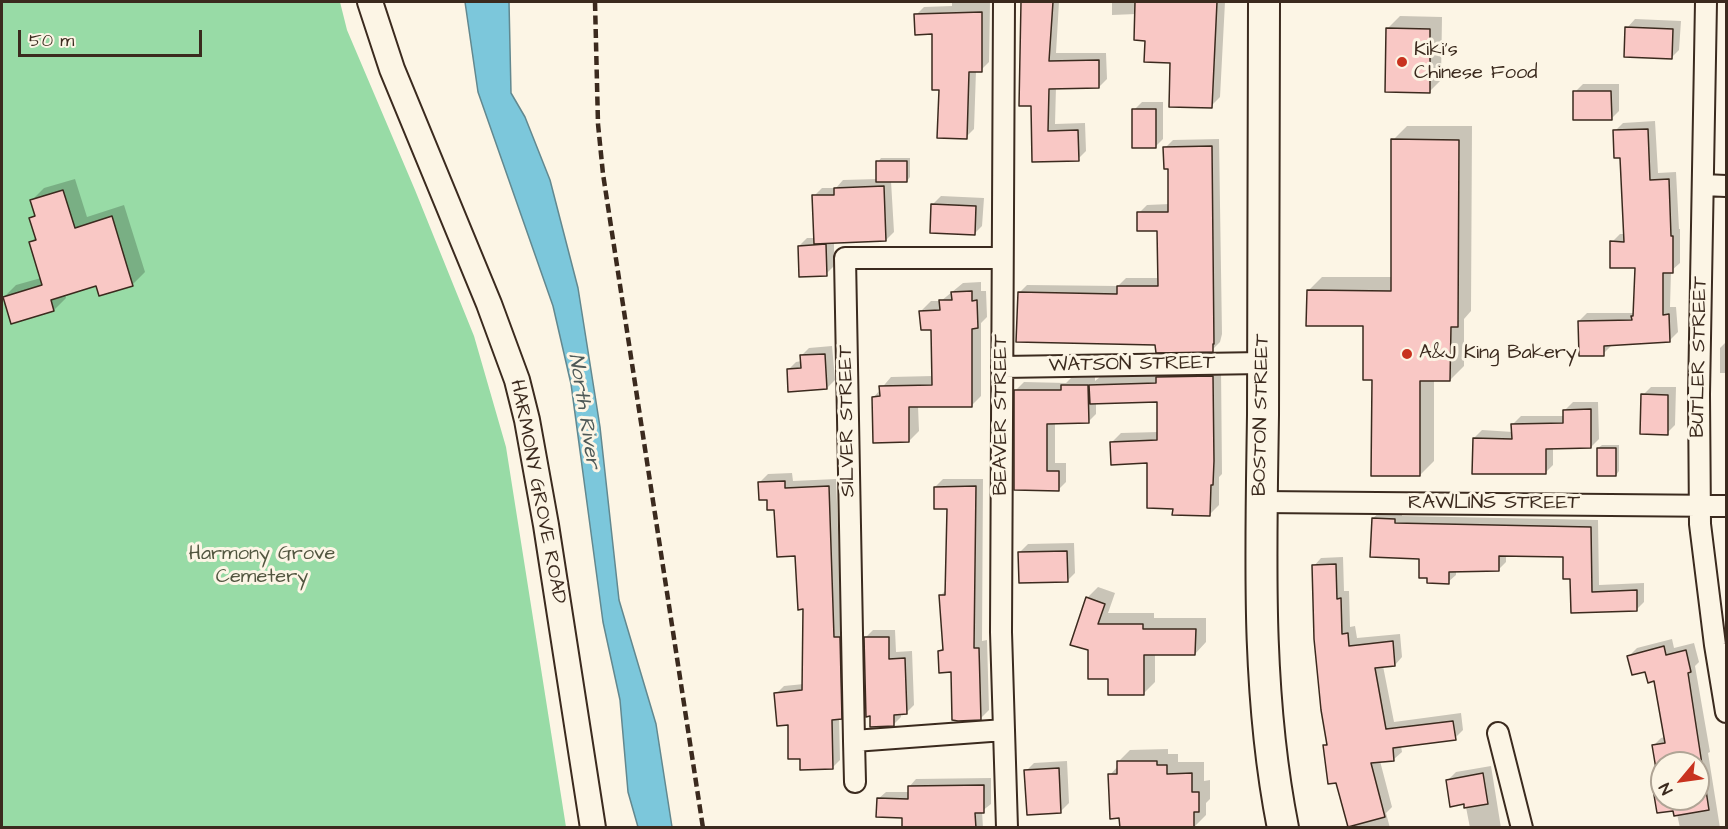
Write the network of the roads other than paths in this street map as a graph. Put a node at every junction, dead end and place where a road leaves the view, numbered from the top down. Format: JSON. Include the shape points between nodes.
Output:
{"nodes":[{"id":1,"x":370,"y":2,"type":"edge"},
{"id":2,"x":1004,"y":2,"type":"edge"},
{"id":3,"x":1264,"y":2,"type":"edge"},
{"id":4,"x":1706,"y":2,"type":"edge"},
{"id":5,"x":1703,"y":186,"type":"junction"},
{"id":6,"x":1726,"y":186,"type":"edge"},
{"id":7,"x":1002,"y":258,"type":"junction"},
{"id":8,"x":1263,"y":363,"type":"junction"},
{"id":9,"x":1002,"y":367,"type":"junction"},
{"id":10,"x":1261,"y":502,"type":"junction"},
{"id":11,"x":1700,"y":506,"type":"junction"},
{"id":12,"x":1726,"y":506,"type":"edge"},
{"id":13,"x":1726,"y":712,"type":"edge"},
{"id":14,"x":1004,"y":730,"type":"junction"},
{"id":15,"x":1497,"y":733,"type":"dead end"},
{"id":16,"x":854,"y":741,"type":"junction"},
{"id":17,"x":855,"y":782,"type":"dead end"},
{"id":18,"x":593,"y":828,"type":"edge"},
{"id":19,"x":1007,"y":828,"type":"edge"},
{"id":20,"x":1283,"y":828,"type":"edge"},
{"id":21,"x":1522,"y":828,"type":"edge"}],
"edges":[{"from":1,"to":18,"type":"street","name":"HARMONY GROVE ROAD","via":[[392,69],[504,342],[525,410]]},
{"from":2,"to":7,"type":"street","name":"BEAVER STREET"},
{"from":3,"to":8,"type":"main road","name":"BOSTON STREET"},
{"from":4,"to":5,"type":"street","name":"BUTLER STREET"},
{"from":5,"to":6,"type":"street"},
{"from":5,"to":11,"type":"street","name":"BUTLER STREET"},
{"from":7,"to":9,"type":"street","name":"BEAVER STREET"},
{"from":7,"to":16,"type":"street","name":"SILVER STREET","via":[[845,258]]},
{"from":8,"to":9,"type":"street","name":"WATSON STREET"},
{"from":8,"to":10,"type":"main road","name":"BOSTON STREET"},
{"from":9,"to":14,"type":"street","name":"BEAVER STREET"},
{"from":10,"to":11,"type":"street","name":"RAWLINS STREET"},
{"from":10,"to":20,"type":"main road","name":"BOSTON STREET","via":[[1263,671]]},
{"from":11,"to":12,"type":"street","name":"RAWLINS STREET"},
{"from":11,"to":13,"type":"street","name":"BUTLER STREET"},
{"from":14,"to":16,"type":"street"},
{"from":14,"to":19,"type":"street","name":"BEAVER STREET"},
{"from":15,"to":21,"type":"street"},
{"from":16,"to":17,"type":"street","name":"SILVER STREET"}]}
